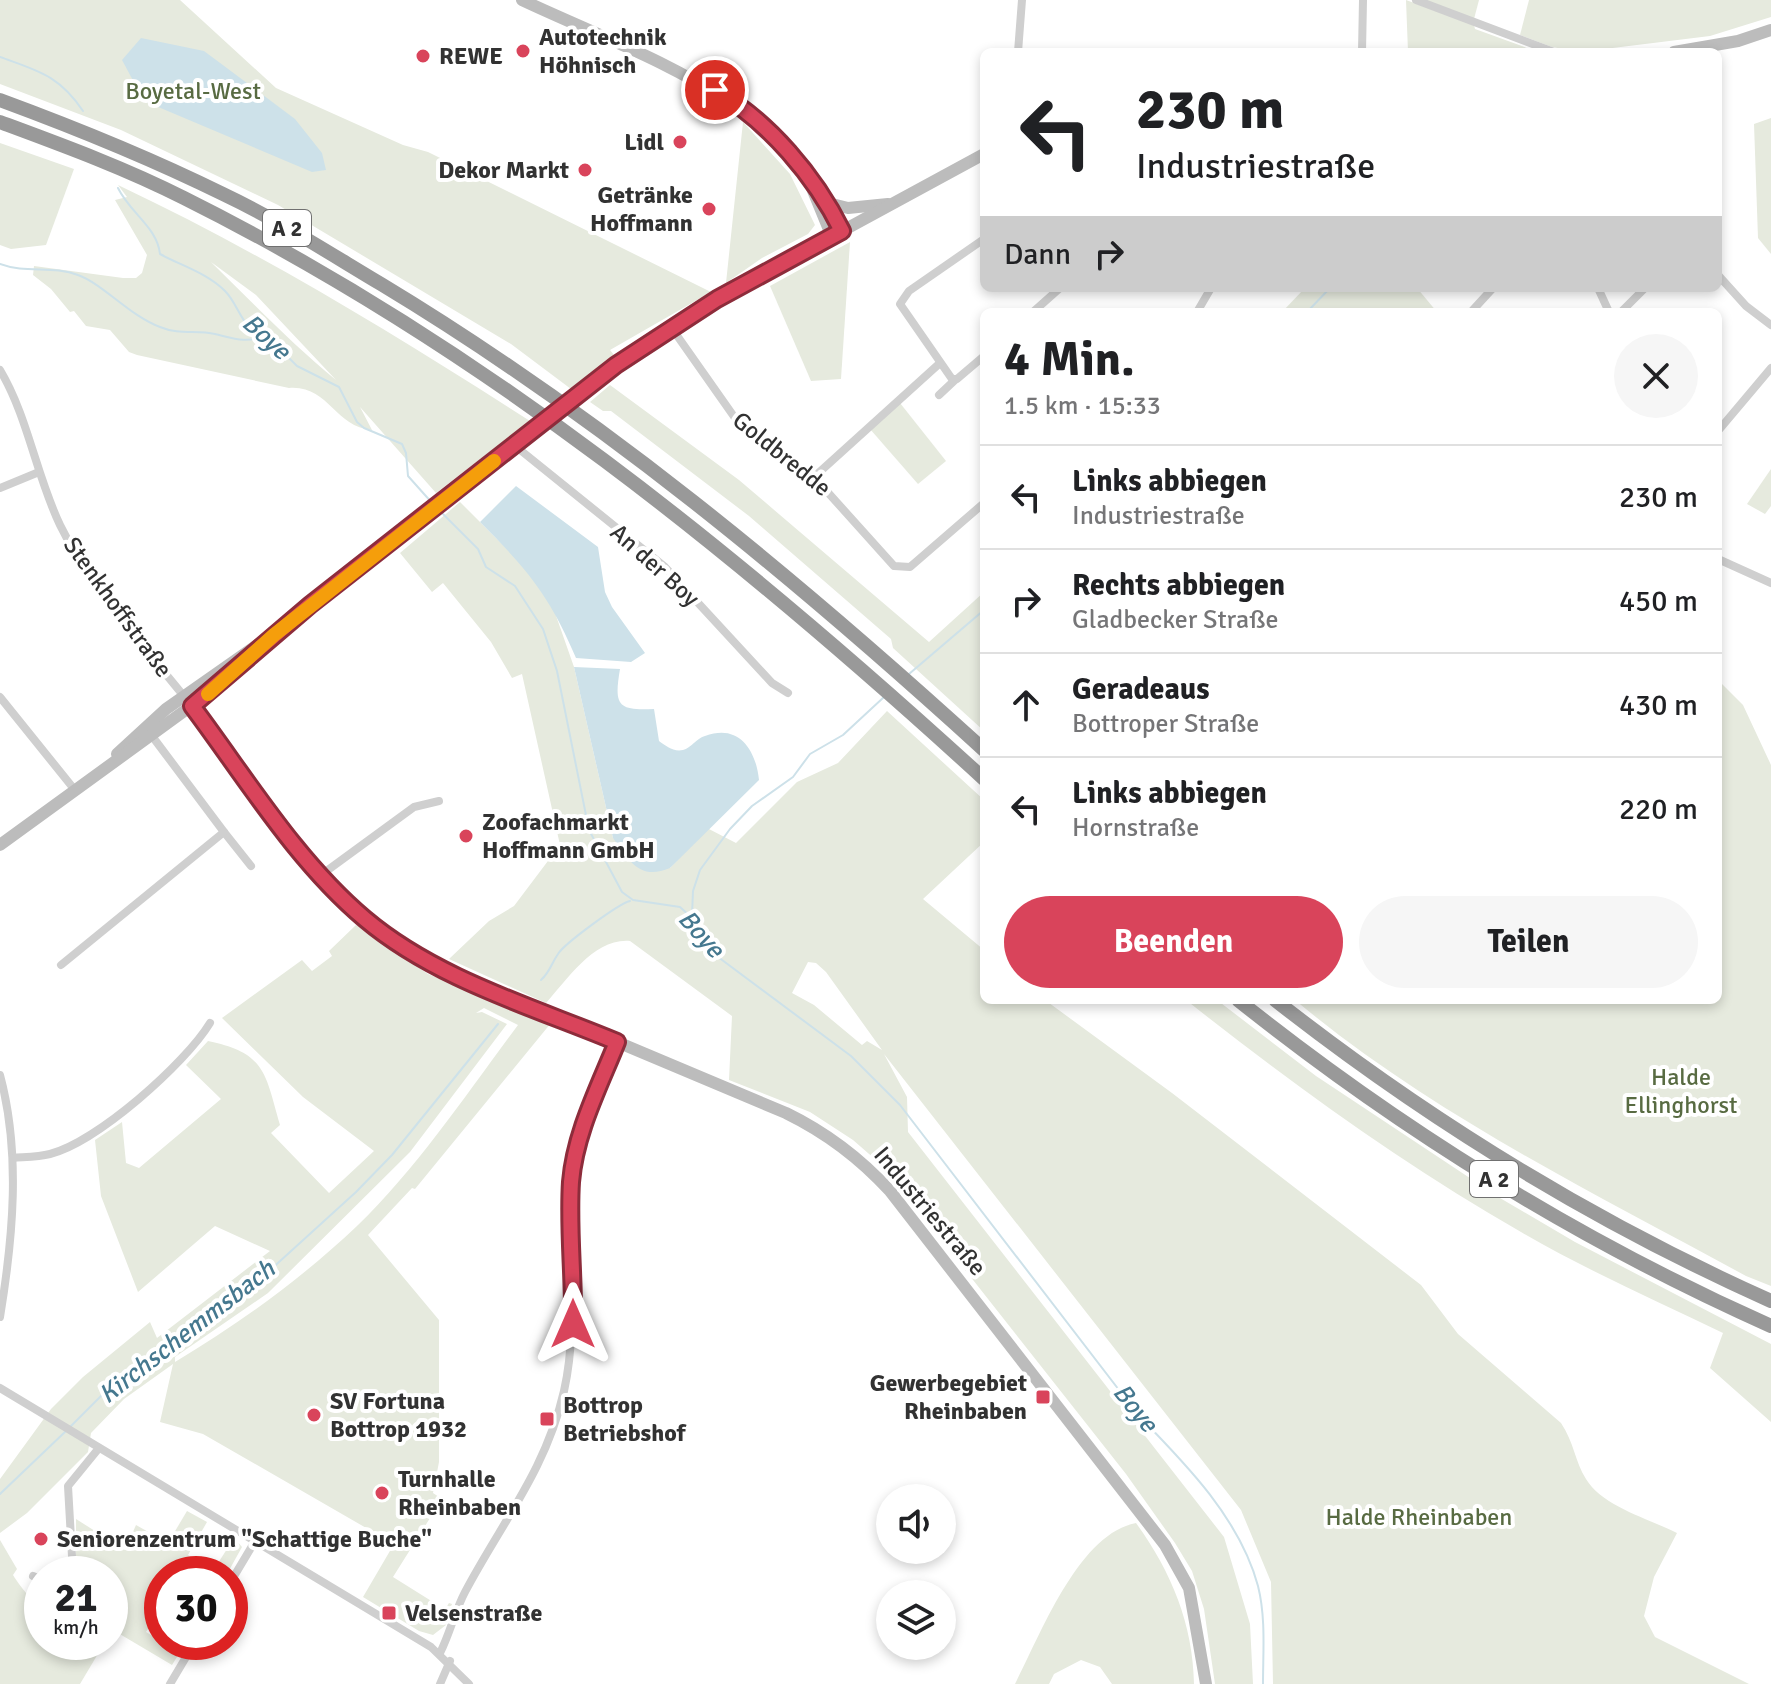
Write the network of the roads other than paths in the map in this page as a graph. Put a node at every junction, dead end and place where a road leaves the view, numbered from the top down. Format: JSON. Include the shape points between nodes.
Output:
{"nodes":[{"id":1,"x":522,"y":0,"type":"edge"},
{"id":2,"x":1022,"y":0,"type":"edge"},
{"id":3,"x":1363,"y":0,"type":"edge"},
{"id":4,"x":1416,"y":0,"type":"edge"},
{"id":5,"x":1771,"y":30,"type":"edge"},
{"id":6,"x":1018,"y":48,"type":"edge"},
{"id":7,"x":1362,"y":48,"type":"edge"},
{"id":8,"x":1543,"y":48,"type":"edge"},
{"id":9,"x":1697,"y":48,"type":"edge"},
{"id":10,"x":0,"y":100,"type":"edge"},
{"id":11,"x":0,"y":122,"type":"edge"},
{"id":12,"x":980,"y":156,"type":"edge"},
{"id":13,"x":809,"y":181,"type":"junction"},
{"id":14,"x":828,"y":203,"type":"junction"},
{"id":15,"x":889,"y":204,"type":"junction"},
{"id":16,"x":837,"y":234,"type":"junction"},
{"id":17,"x":980,"y":242,"type":"edge"},
{"id":18,"x":1722,"y":279,"type":"edge"},
{"id":19,"x":1056,"y":292,"type":"edge"},
{"id":20,"x":1489,"y":292,"type":"edge"},
{"id":21,"x":1641,"y":292,"type":"edge"},
{"id":22,"x":1038,"y":308,"type":"edge"},
{"id":23,"x":1475,"y":308,"type":"edge"},
{"id":24,"x":1625,"y":308,"type":"edge"},
{"id":25,"x":1771,"y":325,"type":"edge"},
{"id":26,"x":671,"y":327,"type":"junction"},
{"id":27,"x":980,"y":359,"type":"edge"},
{"id":28,"x":940,"y":363,"type":"junction"},
{"id":29,"x":1771,"y":368,"type":"edge"},
{"id":30,"x":0,"y":370,"type":"edge"},
{"id":31,"x":955,"y":380,"type":"junction"},
{"id":32,"x":939,"y":395,"type":"dead end"},
{"id":33,"x":1722,"y":425,"type":"edge"},
{"id":34,"x":514,"y":445,"type":"junction"},
{"id":35,"x":39,"y":472,"type":"junction"},
{"id":36,"x":814,"y":477,"type":"junction"},
{"id":37,"x":0,"y":488,"type":"edge"},
{"id":38,"x":980,"y":506,"type":"edge"},
{"id":39,"x":1722,"y":561,"type":"edge"},
{"id":40,"x":1771,"y":583,"type":"edge"},
{"id":41,"x":274,"y":635,"type":"junction"},
{"id":42,"x":788,"y":693,"type":"dead end"},
{"id":43,"x":183,"y":695,"type":"junction"},
{"id":44,"x":0,"y":697,"type":"edge"},
{"id":45,"x":192,"y":706,"type":"junction"},
{"id":46,"x":152,"y":736,"type":"junction"},
{"id":47,"x":980,"y":746,"type":"edge"},
{"id":48,"x":110,"y":762,"type":"junction"},
{"id":49,"x":980,"y":775,"type":"edge"},
{"id":50,"x":74,"y":789,"type":"junction"},
{"id":51,"x":439,"y":801,"type":"dead end"},
{"id":52,"x":224,"y":832,"type":"junction"},
{"id":53,"x":0,"y":845,"type":"edge"},
{"id":54,"x":251,"y":866,"type":"dead end"},
{"id":55,"x":321,"y":875,"type":"junction"},
{"id":56,"x":61,"y":965,"type":"dead end"},
{"id":57,"x":1243,"y":1004,"type":"edge"},
{"id":58,"x":1280,"y":1004,"type":"edge"},
{"id":59,"x":210,"y":1023,"type":"dead end"},
{"id":60,"x":617,"y":1042,"type":"junction"},
{"id":61,"x":0,"y":1075,"type":"edge"},
{"id":62,"x":13,"y":1158,"type":"junction"},
{"id":63,"x":1771,"y":1301,"type":"edge"},
{"id":64,"x":0,"y":1317,"type":"edge"},
{"id":65,"x":1771,"y":1326,"type":"edge"},
{"id":66,"x":0,"y":1388,"type":"edge"},
{"id":67,"x":99,"y":1448,"type":"junction"},
{"id":68,"x":255,"y":1541,"type":"junction"},
{"id":69,"x":72,"y":1556,"type":"edge"},
{"id":70,"x":246,"y":1556,"type":"edge"},
{"id":71,"x":440,"y":1653,"type":"junction"},
{"id":72,"x":184,"y":1660,"type":"edge"},
{"id":73,"x":450,"y":1661,"type":"junction"},
{"id":74,"x":170,"y":1684,"type":"edge"},
{"id":75,"x":440,"y":1684,"type":"edge"},
{"id":76,"x":469,"y":1684,"type":"edge"},
{"id":77,"x":1206,"y":1684,"type":"edge"}],
"edges":[{"from":1,"to":13,"type":"street","via":[[727,98],[773,136]]},
{"from":2,"to":6,"type":"street"},
{"from":3,"to":7,"type":"street"},
{"from":4,"to":8,"type":"street"},
{"from":5,"to":9,"type":"street"},
{"from":10,"to":47,"type":"highway","number":"A 2","via":[[144,156],[238,201],[437,318],[580,414],[735,532]]},
{"from":11,"to":49,"type":"highway","number":"A 2","via":[[143,179],[255,235],[381,307],[536,408],[740,564]]},
{"from":12,"to":15,"type":"street"},
{"from":13,"to":14,"type":"street"},
{"from":13,"to":16,"type":"street"},
{"from":14,"to":15,"type":"street","via":[[848,208]]},
{"from":14,"to":16,"type":"street"},
{"from":15,"to":16,"type":"street"},
{"from":16,"to":26,"type":"street"},
{"from":17,"to":28,"type":"street","via":[[902,297],[901,309]]},
{"from":18,"to":25,"type":"street"},
{"from":19,"to":22,"type":"street"},
{"from":20,"to":23,"type":"street"},
{"from":21,"to":24,"type":"street"},
{"from":26,"to":34,"type":"street"},
{"from":26,"to":36,"type":"street","name":"Goldbredde","via":[[735,418]]},
{"from":27,"to":31,"type":"street"},
{"from":28,"to":31,"type":"street"},
{"from":28,"to":36,"type":"street"},
{"from":29,"to":33,"type":"street"},
{"from":30,"to":35,"type":"street","name":"Stenkhoffstraße"},
{"from":31,"to":32,"type":"street"},
{"from":34,"to":41,"type":"street"},
{"from":34,"to":42,"type":"street","name":"An der Boy","via":[[664,566],[772,683]]},
{"from":35,"to":37,"type":"street"},
{"from":35,"to":43,"type":"street","name":"Stenkhoffstraße","via":[[59,523],[87,572]]},
{"from":36,"to":38,"type":"street","name":"Goldbredde","via":[[894,566],[905,569]]},
{"from":39,"to":40,"type":"street"},
{"from":41,"to":43,"type":"street"},
{"from":41,"to":45,"type":"street"},
{"from":43,"to":45,"type":"street","name":"Stenkhoffstraße"},
{"from":43,"to":48,"type":"street"},
{"from":44,"to":50,"type":"street"},
{"from":45,"to":46,"type":"street"},
{"from":45,"to":55,"type":"street","name":"Industriestraße"},
{"from":46,"to":48,"type":"street"},
{"from":46,"to":52,"type":"street"},
{"from":48,"to":50,"type":"street"},
{"from":50,"to":53,"type":"street"},
{"from":51,"to":55,"type":"street","via":[[414,807]]},
{"from":52,"to":54,"type":"street"},
{"from":52,"to":56,"type":"street"},
{"from":55,"to":60,"type":"street","name":"Industriestraße","via":[[365,919],[425,959]]},
{"from":57,"to":65,"type":"highway","number":"A 2","via":[[1332,1072],[1488,1176],[1630,1257]]},
{"from":58,"to":63,"type":"highway","number":"A 2","via":[[1498,1157],[1689,1263]]},
{"from":59,"to":62,"type":"street","via":[[146,1092],[89,1134],[50,1154]]},
{"from":60,"to":71,"type":"street","via":[[574,1163],[573,1324],[555,1422],[523,1498],[466,1591]]},
{"from":60,"to":77,"type":"street","name":"Industriestraße","via":[[767,1104],[834,1139],[890,1191],[1165,1545],[1189,1588]]},
{"from":61,"to":62,"type":"street"},
{"from":62,"to":64,"type":"street","via":[[11,1232]]},
{"from":66,"to":67,"type":"street"},
{"from":67,"to":68,"type":"street"},
{"from":67,"to":69,"type":"street","via":[[68,1486]]},
{"from":68,"to":70,"type":"street"},
{"from":68,"to":71,"type":"street"},
{"from":71,"to":73,"type":"street"},
{"from":72,"to":74,"type":"street"},
{"from":73,"to":75,"type":"street"},
{"from":73,"to":76,"type":"street"}]}
